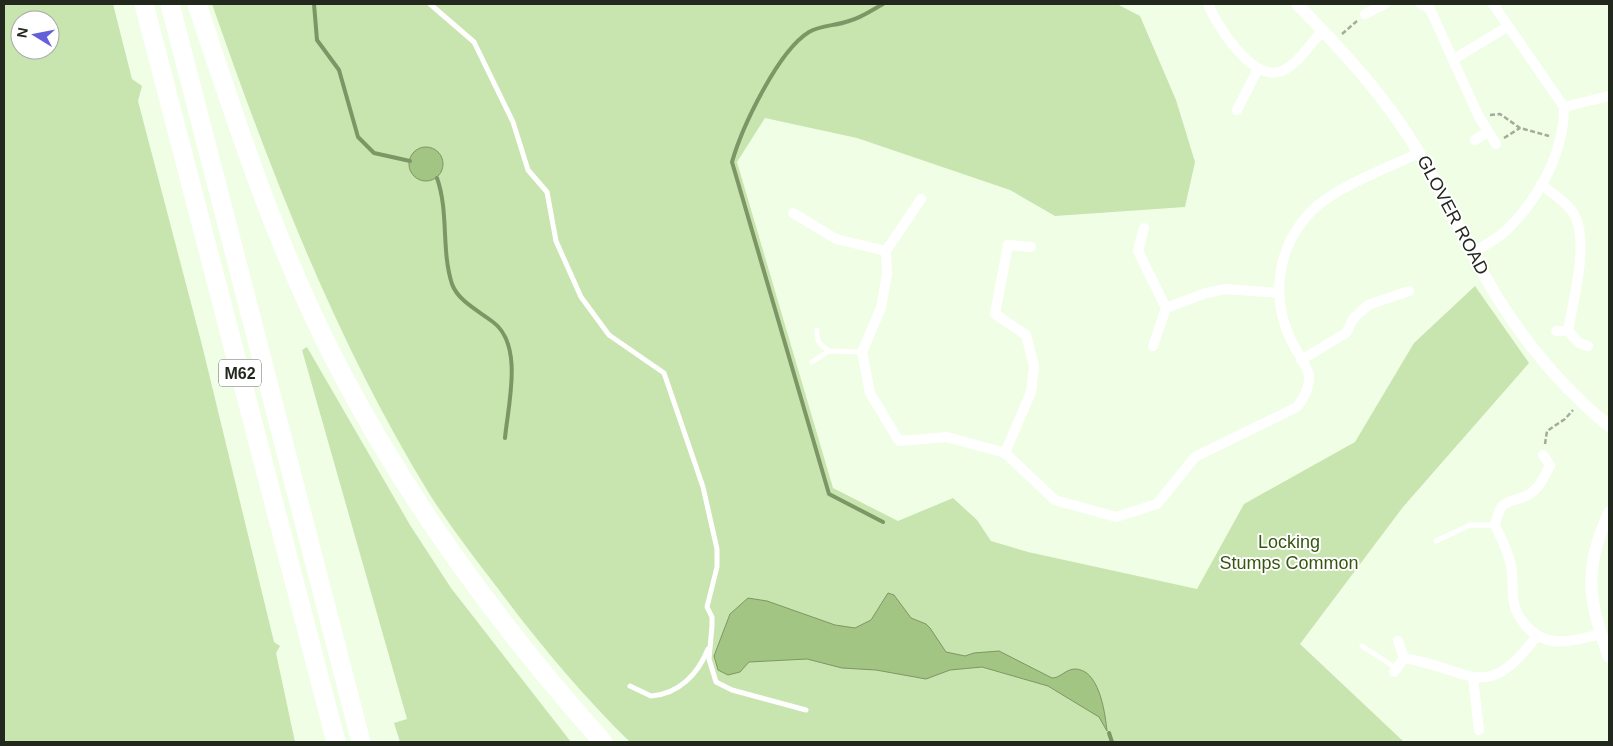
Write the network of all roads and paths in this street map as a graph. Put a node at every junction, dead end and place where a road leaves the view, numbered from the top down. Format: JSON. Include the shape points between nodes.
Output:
{"nodes":[{"id":1,"x":144,"y":4,"type":"edge"},
{"id":2,"x":170,"y":4,"type":"edge"},
{"id":3,"x":197,"y":4,"type":"edge"},
{"id":4,"x":430,"y":4,"type":"edge"},
{"id":5,"x":1208,"y":4,"type":"edge"},
{"id":6,"x":1297,"y":4,"type":"edge"},
{"id":7,"x":1385,"y":4,"type":"edge"},
{"id":8,"x":1421,"y":4,"type":"edge"},
{"id":9,"x":1494,"y":4,"type":"edge"},
{"id":10,"x":1365,"y":14,"type":"joint"},
{"id":11,"x":1507,"y":27,"type":"junction"},
{"id":12,"x":1323,"y":30,"type":"junction"},
{"id":13,"x":1333,"y":42,"type":"junction"},
{"id":14,"x":1454,"y":60,"type":"junction"},
{"id":15,"x":1258,"y":69,"type":"junction"},
{"id":16,"x":1609,"y":96,"type":"edge"},
{"id":17,"x":1564,"y":107,"type":"junction"},
{"id":18,"x":1237,"y":110,"type":"dead end"},
{"id":19,"x":1478,"y":115,"type":"junction"},
{"id":20,"x":1520,"y":128,"type":"junction"},
{"id":21,"x":1487,"y":132,"type":"junction"},
{"id":22,"x":1475,"y":140,"type":"dead end"},
{"id":23,"x":1496,"y":144,"type":"joint"},
{"id":24,"x":1560,"y":144,"type":"junction"},
{"id":25,"x":1419,"y":153,"type":"junction"},
{"id":26,"x":1541,"y":184,"type":"junction"},
{"id":27,"x":921,"y":199,"type":"dead end"},
{"id":28,"x":793,"y":213,"type":"dead end"},
{"id":29,"x":1144,"y":228,"type":"dead end"},
{"id":30,"x":1031,"y":247,"type":"dead end"},
{"id":31,"x":886,"y":252,"type":"junction"},
{"id":32,"x":1472,"y":253,"type":"junction"},
{"id":33,"x":1409,"y":291,"type":"dead end"},
{"id":34,"x":1279,"y":293,"type":"junction"},
{"id":35,"x":1166,"y":308,"type":"junction"},
{"id":36,"x":817,"y":330,"type":"dead end"},
{"id":37,"x":1556,"y":331,"type":"dead end"},
{"id":38,"x":1568,"y":331,"type":"junction"},
{"id":39,"x":1153,"y":346,"type":"dead end"},
{"id":40,"x":1588,"y":346,"type":"dead end"},
{"id":41,"x":829,"y":351,"type":"junction"},
{"id":42,"x":862,"y":352,"type":"junction"},
{"id":43,"x":1301,"y":360,"type":"junction"},
{"id":44,"x":812,"y":362,"type":"dead end"},
{"id":45,"x":1581,"y":401,"type":"junction"},
{"id":46,"x":1609,"y":426,"type":"edge"},
{"id":47,"x":1005,"y":453,"type":"junction"},
{"id":48,"x":1543,"y":455,"type":"joint"},
{"id":49,"x":1609,"y":512,"type":"edge"},
{"id":50,"x":1495,"y":525,"type":"junction"},
{"id":51,"x":1606,"y":530,"type":"edge"},
{"id":52,"x":1436,"y":541,"type":"dead end"},
{"id":53,"x":1601,"y":634,"type":"junction"},
{"id":54,"x":1536,"y":637,"type":"junction"},
{"id":55,"x":1398,"y":641,"type":"dead end"},
{"id":56,"x":709,"y":646,"type":"junction"},
{"id":57,"x":1362,"y":646,"type":"dead end"},
{"id":58,"x":1609,"y":657,"type":"edge"},
{"id":59,"x":1404,"y":658,"type":"junction"},
{"id":60,"x":1395,"y":670,"type":"joint"},
{"id":61,"x":1474,"y":678,"type":"junction"},
{"id":62,"x":630,"y":686,"type":"dead end"},
{"id":63,"x":566,"y":698,"type":"junction"},
{"id":64,"x":806,"y":710,"type":"dead end"},
{"id":65,"x":1479,"y":730,"type":"dead end"},
{"id":66,"x":336,"y":742,"type":"edge"},
{"id":67,"x":361,"y":742,"type":"edge"},
{"id":68,"x":603,"y":742,"type":"edge"},
{"id":69,"x":610,"y":742,"type":"edge"}],
"edges":[{"from":1,"to":66,"type":"highway","number":"M62"},
{"from":2,"to":67,"type":"highway","number":"M62"},
{"from":3,"to":63,"type":"highway","via":[[244,144],[283,246],[339,368],[395,469],[504,624]]},
{"from":4,"to":56,"type":"lane","via":[[474,42],[513,122],[528,170],[547,192],[556,242],[581,297],[609,335],[664,373],[703,487],[717,549],[707,607],[712,617]]},
{"from":5,"to":15,"type":"street","via":[[1221,30]]},
{"from":6,"to":12,"type":"street","name":"GLOVER ROAD"},
{"from":7,"to":10,"type":"street"},
{"from":8,"to":14,"type":"street","via":[[1430,9]]},
{"from":9,"to":11,"type":"street"},
{"from":10,"to":13,"type":"path"},
{"from":11,"to":14,"type":"street"},
{"from":11,"to":17,"type":"street"},
{"from":12,"to":13,"type":"street","name":"GLOVER ROAD"},
{"from":12,"to":15,"type":"street","via":[[1283,70],[1266,72]]},
{"from":13,"to":25,"type":"street","name":"GLOVER ROAD","via":[[1372,85]]},
{"from":14,"to":19,"type":"street"},
{"from":15,"to":18,"type":"street"},
{"from":16,"to":17,"type":"street"},
{"from":17,"to":24,"type":"street"},
{"from":19,"to":20,"type":"path","via":[[1500,114]]},
{"from":19,"to":21,"type":"street"},
{"from":20,"to":23,"type":"path"},
{"from":20,"to":24,"type":"path","via":[[1543,133]]},
{"from":21,"to":22,"type":"street"},
{"from":21,"to":23,"type":"street"},
{"from":24,"to":26,"type":"street"},
{"from":25,"to":32,"type":"street","name":"GLOVER ROAD"},
{"from":25,"to":34,"type":"street","via":[[1337,193],[1303,220],[1284,254],[1279,271]]},
{"from":26,"to":32,"type":"street","via":[[1516,220],[1500,236]]},
{"from":26,"to":38,"type":"street","via":[[1569,208],[1577,222],[1580,254]]},
{"from":27,"to":31,"type":"street"},
{"from":28,"to":31,"type":"street","via":[[836,239]]},
{"from":29,"to":35,"type":"street","via":[[1138,251]]},
{"from":30,"to":47,"type":"street","via":[[1008,244],[995,314],[1026,335],[1034,366],[1031,392]]},
{"from":31,"to":42,"type":"street","via":[[887,274],[881,308]]},
{"from":32,"to":45,"type":"street","name":"GLOVER ROAD","via":[[1525,336]]},
{"from":33,"to":43,"type":"street","via":[[1368,305],[1353,319],[1346,333]]},
{"from":34,"to":35,"type":"street","via":[[1225,289]]},
{"from":34,"to":43,"type":"street","via":[[1289,336]]},
{"from":35,"to":39,"type":"street"},
{"from":36,"to":41,"type":"lane","via":[[816,338]]},
{"from":37,"to":38,"type":"street"},
{"from":38,"to":40,"type":"street","via":[[1579,343]]},
{"from":41,"to":42,"type":"lane"},
{"from":41,"to":44,"type":"lane"},
{"from":42,"to":47,"type":"street","via":[[870,393],[899,441],[947,437]]},
{"from":43,"to":47,"type":"street","via":[[1309,374],[1309,385],[1297,407],[1195,457],[1157,504],[1116,517],[1055,500]]},
{"from":45,"to":46,"type":"street","name":"GLOVER ROAD"},
{"from":45,"to":48,"type":"path","via":[[1565,419],[1547,431]]},
{"from":48,"to":50,"type":"street","via":[[1550,465],[1540,485],[1527,495],[1508,500],[1499,510]]},
{"from":49,"to":51,"type":"street"},
{"from":50,"to":52,"type":"lane","via":[[1470,525]]},
{"from":50,"to":54,"type":"street","via":[[1512,571],[1514,604],[1521,620]]},
{"from":51,"to":53,"type":"street","via":[[1594,549],[1590,572],[1592,600]]},
{"from":53,"to":54,"type":"street","via":[[1571,641]]},
{"from":53,"to":58,"type":"street"},
{"from":54,"to":61,"type":"street","via":[[1506,671]]},
{"from":55,"to":59,"type":"street"},
{"from":56,"to":62,"type":"lane","via":[[702,663],[682,685],[658,696]]},
{"from":56,"to":64,"type":"lane","via":[[711,672],[723,687]]},
{"from":57,"to":60,"type":"lane"},
{"from":59,"to":60,"type":"street"},
{"from":59,"to":61,"type":"street"},
{"from":61,"to":65,"type":"street"},
{"from":63,"to":68,"type":"highway"},
{"from":63,"to":69,"type":"highway"}]}
